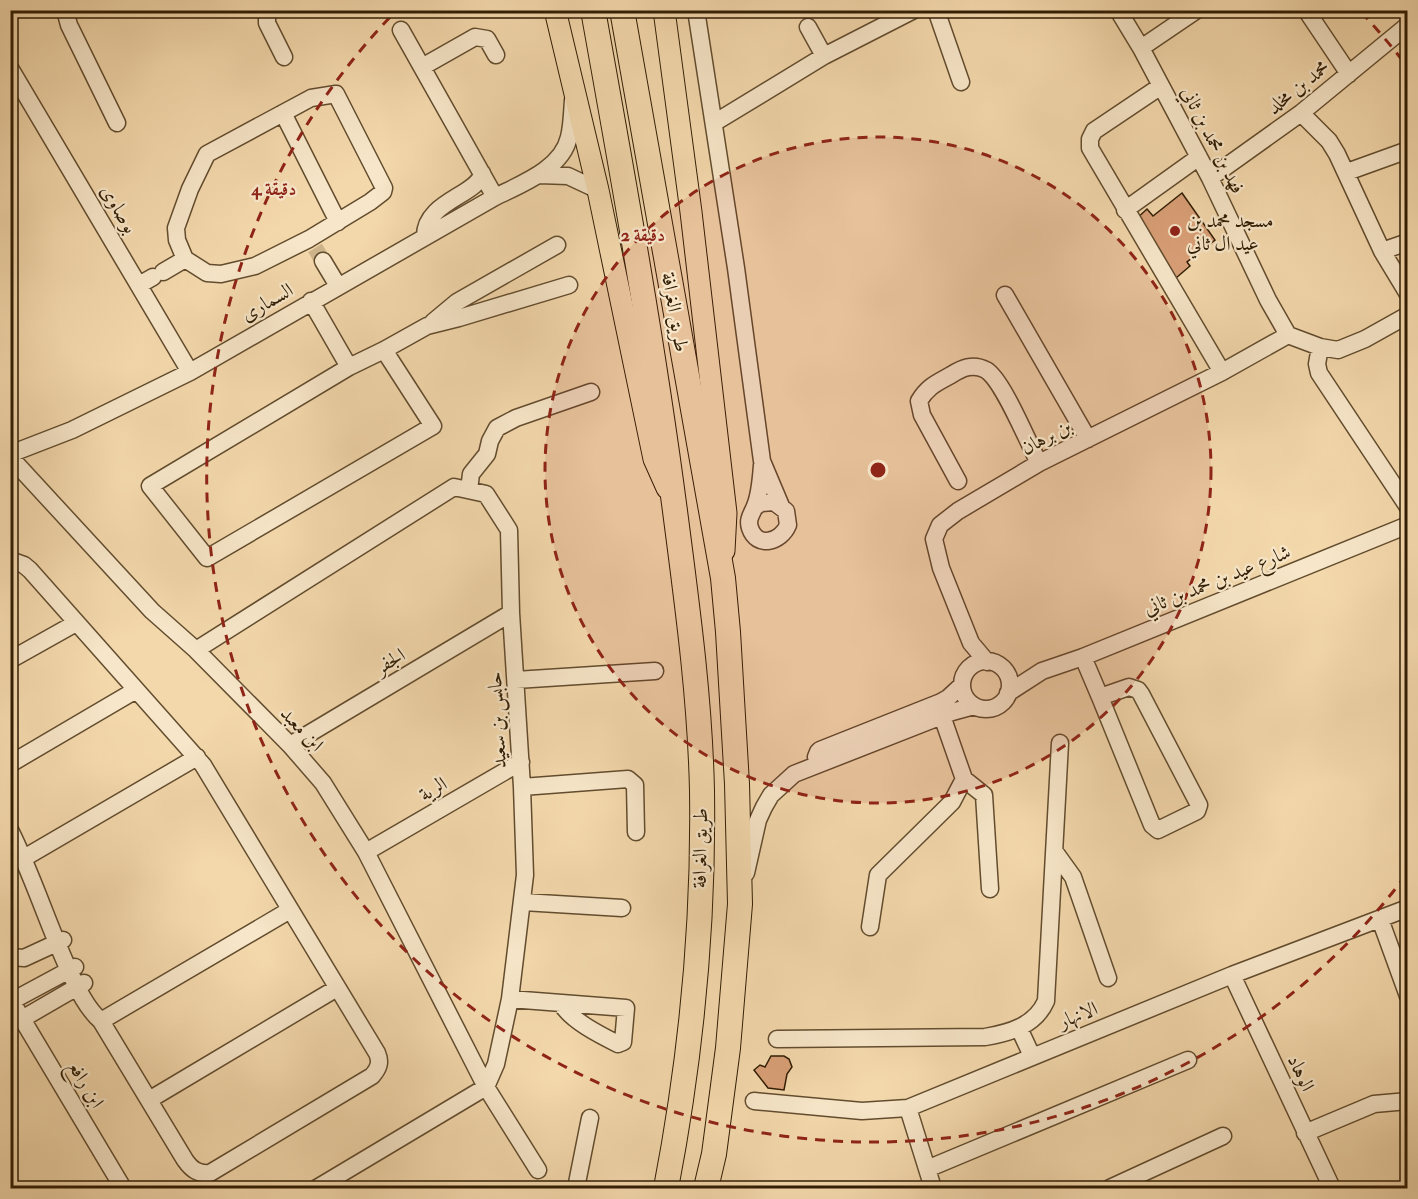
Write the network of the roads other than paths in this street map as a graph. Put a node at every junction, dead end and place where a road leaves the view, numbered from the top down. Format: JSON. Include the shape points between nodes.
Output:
{"nodes":[{"id":1,"x":65,"y":10,"type":"edge"},
{"id":2,"x":267,"y":10,"type":"edge"},
{"id":3,"x":555,"y":10,"type":"edge"},
{"id":4,"x":593,"y":10,"type":"edge"},
{"id":5,"x":622,"y":10,"type":"edge"},
{"id":6,"x":664,"y":10,"type":"edge"},
{"id":7,"x":696,"y":10,"type":"edge"},
{"id":8,"x":914,"y":10,"type":"edge"},
{"id":9,"x":936,"y":10,"type":"edge"},
{"id":10,"x":1118,"y":10,"type":"edge"},
{"id":11,"x":1197,"y":10,"type":"edge"},
{"id":12,"x":1306,"y":10,"type":"edge"},
{"id":13,"x":1407,"y":25,"type":"edge"},
{"id":14,"x":808,"y":27,"type":"dead end"},
{"id":15,"x":401,"y":30,"type":"dead end"},
{"id":16,"x":1142,"y":48,"type":"junction"},
{"id":17,"x":496,"y":55,"type":"dead end"},
{"id":18,"x":824,"y":56,"type":"junction"},
{"id":19,"x":284,"y":57,"type":"dead end"},
{"id":20,"x":422,"y":67,"type":"junction"},
{"id":21,"x":10,"y":68,"type":"edge"},
{"id":22,"x":1349,"y":74,"type":"junction"},
{"id":23,"x":961,"y":82,"type":"dead end"},
{"id":24,"x":1161,"y":86,"type":"junction"},
{"id":25,"x":574,"y":93,"type":"junction"},
{"id":26,"x":283,"y":113,"type":"junction"},
{"id":27,"x":1301,"y":113,"type":"junction"},
{"id":28,"x":117,"y":123,"type":"dead end"},
{"id":29,"x":714,"y":123,"type":"junction"},
{"id":30,"x":1407,"y":150,"type":"edge"},
{"id":31,"x":1199,"y":157,"type":"junction"},
{"id":32,"x":1347,"y":172,"type":"junction"},
{"id":33,"x":482,"y":173,"type":"junction"},
{"id":34,"x":539,"y":174,"type":"junction"},
{"id":35,"x":1210,"y":178,"type":"junction"},
{"id":36,"x":598,"y":190,"type":"junction"},
{"id":37,"x":495,"y":197,"type":"junction"},
{"id":38,"x":1125,"y":210,"type":"junction"},
{"id":39,"x":338,"y":222,"type":"junction"},
{"id":40,"x":425,"y":237,"type":"junction"},
{"id":41,"x":1407,"y":242,"type":"edge"},
{"id":42,"x":557,"y":245,"type":"dead end"},
{"id":43,"x":316,"y":250,"type":"junction"},
{"id":44,"x":1382,"y":251,"type":"junction"},
{"id":45,"x":184,"y":259,"type":"junction"},
{"id":46,"x":152,"y":278,"type":"junction"},
{"id":47,"x":569,"y":285,"type":"dead end"},
{"id":48,"x":338,"y":286,"type":"junction"},
{"id":49,"x":1407,"y":294,"type":"edge"},
{"id":50,"x":1005,"y":295,"type":"dead end"},
{"id":51,"x":311,"y":301,"type":"junction"},
{"id":52,"x":1407,"y":315,"type":"edge"},
{"id":53,"x":427,"y":326,"type":"junction"},
{"id":54,"x":1288,"y":335,"type":"junction"},
{"id":55,"x":1320,"y":347,"type":"junction"},
{"id":56,"x":384,"y":350,"type":"junction"},
{"id":57,"x":349,"y":367,"type":"junction"},
{"id":58,"x":190,"y":372,"type":"junction"},
{"id":59,"x":1222,"y":372,"type":"junction"},
{"id":60,"x":591,"y":392,"type":"dead end"},
{"id":61,"x":1088,"y":439,"type":"junction"},
{"id":62,"x":10,"y":455,"type":"edge"},
{"id":63,"x":762,"y":461,"type":"junction"},
{"id":64,"x":1040,"y":463,"type":"junction"},
{"id":65,"x":958,"y":481,"type":"dead end"},
{"id":66,"x":469,"y":490,"type":"junction"},
{"id":67,"x":675,"y":506,"type":"junction"},
{"id":68,"x":781,"y":506,"type":"junction"},
{"id":69,"x":755,"y":507,"type":"junction"},
{"id":70,"x":1407,"y":507,"type":"edge"},
{"id":71,"x":1407,"y":525,"type":"edge"},
{"id":72,"x":10,"y":561,"type":"edge"},
{"id":73,"x":723,"y":578,"type":"junction"},
{"id":74,"x":511,"y":613,"type":"junction"},
{"id":75,"x":76,"y":623,"type":"junction"},
{"id":76,"x":196,"y":650,"type":"junction"},
{"id":77,"x":1083,"y":657,"type":"junction"},
{"id":78,"x":10,"y":660,"type":"edge"},
{"id":79,"x":979,"y":664,"type":"junction"},
{"id":80,"x":656,"y":671,"type":"dead end"},
{"id":81,"x":1005,"y":671,"type":"junction"},
{"id":82,"x":1042,"y":671,"type":"junction"},
{"id":83,"x":516,"y":680,"type":"junction"},
{"id":84,"x":962,"y":685,"type":"junction"},
{"id":85,"x":136,"y":690,"type":"junction"},
{"id":86,"x":1008,"y":693,"type":"junction"},
{"id":87,"x":1100,"y":697,"type":"junction"},
{"id":88,"x":974,"y":706,"type":"junction"},
{"id":89,"x":942,"y":716,"type":"junction"},
{"id":90,"x":1060,"y":743,"type":"dead end"},
{"id":91,"x":290,"y":746,"type":"junction"},
{"id":92,"x":196,"y":757,"type":"junction"},
{"id":93,"x":824,"y":761,"type":"junction"},
{"id":94,"x":520,"y":762,"type":"junction"},
{"id":95,"x":10,"y":764,"type":"edge"},
{"id":96,"x":964,"y":778,"type":"junction"},
{"id":97,"x":522,"y":787,"type":"junction"},
{"id":98,"x":10,"y":830,"type":"edge"},
{"id":99,"x":636,"y":832,"type":"dead end"},
{"id":100,"x":366,"y":852,"type":"junction"},
{"id":101,"x":1055,"y":852,"type":"junction"},
{"id":102,"x":24,"y":858,"type":"junction"},
{"id":103,"x":990,"y":889,"type":"dead end"},
{"id":104,"x":523,"y":902,"type":"junction"},
{"id":105,"x":740,"y":903,"type":"junction"},
{"id":106,"x":622,"y":908,"type":"dead end"},
{"id":107,"x":1407,"y":908,"type":"edge"},
{"id":108,"x":290,"y":910,"type":"junction"},
{"id":109,"x":1380,"y":918,"type":"junction"},
{"id":110,"x":870,"y":927,"type":"dead end"},
{"id":111,"x":60,"y":941,"type":"junction"},
{"id":112,"x":10,"y":957,"type":"edge"},
{"id":113,"x":72,"y":968,"type":"junction"},
{"id":114,"x":1232,"y":975,"type":"junction"},
{"id":115,"x":1108,"y":978,"type":"dead end"},
{"id":116,"x":81,"y":985,"type":"junction"},
{"id":117,"x":337,"y":988,"type":"junction"},
{"id":118,"x":1407,"y":996,"type":"edge"},
{"id":119,"x":510,"y":999,"type":"junction"},
{"id":120,"x":11,"y":1002,"type":"edge"},
{"id":121,"x":561,"y":1003,"type":"junction"},
{"id":122,"x":22,"y":1018,"type":"junction"},
{"id":123,"x":101,"y":1021,"type":"junction"},
{"id":124,"x":1019,"y":1028,"type":"junction"},
{"id":125,"x":777,"y":1039,"type":"dead end"},
{"id":126,"x":1032,"y":1056,"type":"junction"},
{"id":127,"x":1188,"y":1060,"type":"dead end"},
{"id":128,"x":486,"y":1087,"type":"junction"},
{"id":129,"x":149,"y":1100,"type":"junction"},
{"id":130,"x":754,"y":1101,"type":"dead end"},
{"id":131,"x":1407,"y":1101,"type":"edge"},
{"id":132,"x":908,"y":1108,"type":"junction"},
{"id":133,"x":590,"y":1118,"type":"dead end"},
{"id":134,"x":1305,"y":1133,"type":"junction"},
{"id":135,"x":1223,"y":1136,"type":"dead end"},
{"id":136,"x":927,"y":1169,"type":"junction"},
{"id":137,"x":538,"y":1170,"type":"dead end"},
{"id":138,"x":123,"y":1188,"type":"edge"},
{"id":139,"x":317,"y":1188,"type":"edge"},
{"id":140,"x":576,"y":1188,"type":"edge"},
{"id":141,"x":666,"y":1188,"type":"edge"},
{"id":142,"x":706,"y":1188,"type":"edge"},
{"id":143,"x":933,"y":1188,"type":"edge"},
{"id":144,"x":1110,"y":1188,"type":"edge"},
{"id":145,"x":1332,"y":1188,"type":"edge"}],
"edges":[{"from":1,"to":28,"type":"street"},
{"from":2,"to":19,"type":"street","via":[[267,23]]},
{"from":3,"to":25,"type":"main road","name":"طريق الغرافة"},
{"from":4,"to":67,"type":"highway","name":"طريق الغرافة","via":[[662,405]]},
{"from":5,"to":73,"type":"highway","name":"طريق الغرافة"},
{"from":6,"to":73,"type":"main road","name":"طريق الغرافة","via":[[726,513]]},
{"from":7,"to":29,"type":"street"},
{"from":8,"to":18,"type":"street"},
{"from":9,"to":23,"type":"street"},
{"from":10,"to":16,"type":"street","name":"فهد بن محمد بن ثاني"},
{"from":11,"to":16,"type":"street"},
{"from":12,"to":22,"type":"street"},
{"from":13,"to":22,"type":"street","name":"محمد بن مخلد"},
{"from":14,"to":18,"type":"street"},
{"from":15,"to":20,"type":"street"},
{"from":16,"to":24,"type":"street","name":"فهد بن محمد بن ثاني"},
{"from":17,"to":20,"type":"street","via":[[487,39],[475,37]]},
{"from":18,"to":29,"type":"street"},
{"from":20,"to":33,"type":"street"},
{"from":21,"to":46,"type":"street","name":"بوصاوى"},
{"from":22,"to":27,"type":"street","name":"محمد بن مخلد"},
{"from":24,"to":31,"type":"street","name":"فهد بن محمد بن ثاني"},
{"from":24,"to":38,"type":"street","via":[[1100,126],[1090,139],[1090,147]]},
{"from":25,"to":34,"type":"street","name":"السمارى","via":[[569,140],[555,162]]},
{"from":25,"to":36,"type":"main road","name":"طريق الغرافة"},
{"from":26,"to":39,"type":"street"},
{"from":26,"to":39,"type":"street","via":[[311,98],[336,94],[384,188],[384,192]]},
{"from":26,"to":45,"type":"street","via":[[207,154],[176,228]]},
{"from":27,"to":32,"type":"street","via":[[1329,141]]},
{"from":27,"to":35,"type":"street","name":"محمد بن مخلد"},
{"from":29,"to":63,"type":"street"},
{"from":30,"to":32,"type":"street"},
{"from":31,"to":35,"type":"street","name":"فهد بن محمد بن ثاني"},
{"from":31,"to":38,"type":"street"},
{"from":32,"to":44,"type":"street"},
{"from":33,"to":37,"type":"street"},
{"from":33,"to":40,"type":"street","via":[[476,184],[440,207],[427,225]]},
{"from":34,"to":36,"type":"street","via":[[568,176]]},
{"from":34,"to":37,"type":"street","name":"السمارى"},
{"from":35,"to":54,"type":"street","name":"فهد بن محمد بن ثاني"},
{"from":36,"to":67,"type":"main road","name":"طريق الغرافة","via":[[654,459]]},
{"from":37,"to":40,"type":"street","name":"السمارى"},
{"from":38,"to":59,"type":"street"},
{"from":39,"to":43,"type":"street"},
{"from":40,"to":48,"type":"street","name":"السمارى"},
{"from":41,"to":44,"type":"street"},
{"from":42,"to":53,"type":"street","via":[[458,302]]},
{"from":43,"to":45,"type":"street","via":[[221,274],[207,273]]},
{"from":43,"to":48,"type":"street"},
{"from":44,"to":49,"type":"street"},
{"from":45,"to":46,"type":"street"},
{"from":46,"to":58,"type":"street","name":"بوصاوى"},
{"from":47,"to":53,"type":"street"},
{"from":48,"to":51,"type":"street","name":"السمارى"},
{"from":50,"to":61,"type":"street"},
{"from":51,"to":57,"type":"street"},
{"from":51,"to":58,"type":"street","name":"السمارى"},
{"from":52,"to":55,"type":"street","via":[[1350,347]]},
{"from":53,"to":56,"type":"street"},
{"from":54,"to":55,"type":"street"},
{"from":54,"to":59,"type":"street","name":"بن برهان"},
{"from":55,"to":70,"type":"street","via":[[1318,373]]},
{"from":56,"to":57,"type":"street"},
{"from":56,"to":57,"type":"street","via":[[433,426],[207,558],[150,486]]},
{"from":58,"to":62,"type":"street","name":"السمارى","via":[[72,430]]},
{"from":59,"to":61,"type":"street","name":"بن برهان"},
{"from":60,"to":66,"type":"street","via":[[497,428],[487,454],[471,474]]},
{"from":61,"to":64,"type":"street","name":"بن برهان"},
{"from":62,"to":76,"type":"street","name":"ابن معبد","via":[[145,604]]},
{"from":63,"to":68,"type":"street"},
{"from":63,"to":69,"type":"street"},
{"from":64,"to":65,"type":"street","via":[[998,382],[975,366],[962,368],[926,389],[919,401],[922,415]]},
{"from":64,"to":79,"type":"street","name":"بن برهان","via":[[958,511],[940,525],[934,539],[941,568]]},
{"from":66,"to":74,"type":"street","name":"حابس بن سعيد","via":[[486,494],[509,530]]},
{"from":66,"to":76,"type":"street","via":[[454,487]]},
{"from":67,"to":141,"type":"highway","name":"طريق الغرافة","via":[[699,720],[702,836],[687,1061]]},
{"from":68,"to":69,"type":"street","via":[[768,502]]},
{"from":68,"to":69,"type":"street","via":[[788,525],[774,541],[753,534],[749,520]]},
{"from":71,"to":77,"type":"street","name":"شارع عيد بن محمد بن ثاني"},
{"from":72,"to":75,"type":"street","via":[[24,565]]},
{"from":73,"to":105,"type":"highway","name":"طريق الغرافة","via":[[737,784]]},
{"from":74,"to":83,"type":"street","name":"حابس بن سعيد"},
{"from":74,"to":91,"type":"street","name":"الجفر"},
{"from":75,"to":78,"type":"street"},
{"from":75,"to":85,"type":"street"},
{"from":76,"to":91,"type":"street","name":"ابن معبد"},
{"from":77,"to":82,"type":"street","name":"شارع عيد بن محمد بن ثاني"},
{"from":77,"to":87,"type":"street"},
{"from":79,"to":81,"type":"street","via":[[1000,666]]},
{"from":79,"to":84,"type":"street","via":[[964,675]]},
{"from":80,"to":83,"type":"street"},
{"from":81,"to":82,"type":"street","name":"شارع عيد بن محمد بن ثاني"},
{"from":81,"to":86,"type":"street"},
{"from":82,"to":86,"type":"street","name":"شارع عيد بن محمد بن ثاني"},
{"from":83,"to":94,"type":"street","name":"حابس بن سعيد"},
{"from":84,"to":88,"type":"street","via":[[964,695]]},
{"from":84,"to":93,"type":"street","via":[[941,702],[820,750],[816,758]]},
{"from":85,"to":92,"type":"street"},
{"from":85,"to":95,"type":"street"},
{"from":86,"to":88,"type":"street","via":[[994,707]]},
{"from":87,"to":87,"type":"street","via":[[1153,828],[1161,829],[1197,811],[1198,801],[1138,690],[1130,687]]},
{"from":88,"to":89,"type":"street"},
{"from":89,"to":93,"type":"street"},
{"from":89,"to":96,"type":"street"},
{"from":90,"to":101,"type":"street"},
{"from":91,"to":100,"type":"street","name":"ابن معبد","via":[[323,783]]},
{"from":92,"to":102,"type":"street"},
{"from":92,"to":108,"type":"street","via":[[215,782]]},
{"from":93,"to":105,"type":"street","via":[[794,774],[771,795],[753,841]]},
{"from":94,"to":97,"type":"street","name":"حابس بن سعيد"},
{"from":94,"to":100,"type":"street","name":"الرية"},
{"from":96,"to":103,"type":"street","via":[[984,795]]},
{"from":96,"to":110,"type":"street","via":[[952,801],[878,876]]},
{"from":97,"to":99,"type":"street","via":[[628,779],[634,785]]},
{"from":97,"to":104,"type":"street","name":"حابس بن سعيد"},
{"from":98,"to":102,"type":"street"},
{"from":100,"to":128,"type":"street","name":"ابن معبد"},
{"from":101,"to":115,"type":"street","via":[[1073,877]]},
{"from":101,"to":124,"type":"street","via":[[1046,1001],[1041,1012]]},
{"from":102,"to":111,"type":"street","via":[[39,881]]},
{"from":104,"to":106,"type":"street"},
{"from":104,"to":119,"type":"street","name":"حابس بن سعيد"},
{"from":105,"to":142,"type":"highway","name":"طريق الغرافة","via":[[728,1048]]},
{"from":107,"to":109,"type":"street","name":"الانهار"},
{"from":108,"to":117,"type":"street"},
{"from":108,"to":123,"type":"street"},
{"from":109,"to":114,"type":"street","name":"الانهار"},
{"from":109,"to":118,"type":"street"},
{"from":111,"to":112,"type":"street","via":[[24,958]]},
{"from":111,"to":113,"type":"street"},
{"from":113,"to":116,"type":"street"},
{"from":113,"to":120,"type":"street"},
{"from":114,"to":126,"type":"street","name":"الانهار"},
{"from":114,"to":134,"type":"street","name":"الوهاد"},
{"from":116,"to":122,"type":"street"},
{"from":116,"to":123,"type":"street","via":[[98,1008]]},
{"from":117,"to":129,"type":"street"},
{"from":117,"to":129,"type":"street","via":[[377,1053],[377,1071],[217,1169],[202,1174],[189,1166]]},
{"from":119,"to":121,"type":"street"},
{"from":119,"to":128,"type":"street","name":"حابس بن سعيد","via":[[496,1064]]},
{"from":120,"to":122,"type":"street","name":"ابن رافع"},
{"from":121,"to":121,"type":"street","via":[[626,1008],[624,1040],[618,1044],[570,1016]]},
{"from":122,"to":138,"type":"street","name":"ابن رافع"},
{"from":123,"to":129,"type":"street"},
{"from":124,"to":125,"type":"street","via":[[985,1037]]},
{"from":124,"to":126,"type":"street"},
{"from":126,"to":132,"type":"street","name":"الانهار"},
{"from":127,"to":136,"type":"street"},
{"from":128,"to":137,"type":"street","name":"ابن معبد"},
{"from":128,"to":139,"type":"street"},
{"from":130,"to":132,"type":"street","name":"الانهار","via":[[862,1111]]},
{"from":131,"to":134,"type":"street","via":[[1374,1104]]},
{"from":132,"to":136,"type":"street"},
{"from":133,"to":140,"type":"street"},
{"from":134,"to":145,"type":"street","name":"الوهاد"},
{"from":135,"to":144,"type":"street"},
{"from":136,"to":143,"type":"street"}]}
